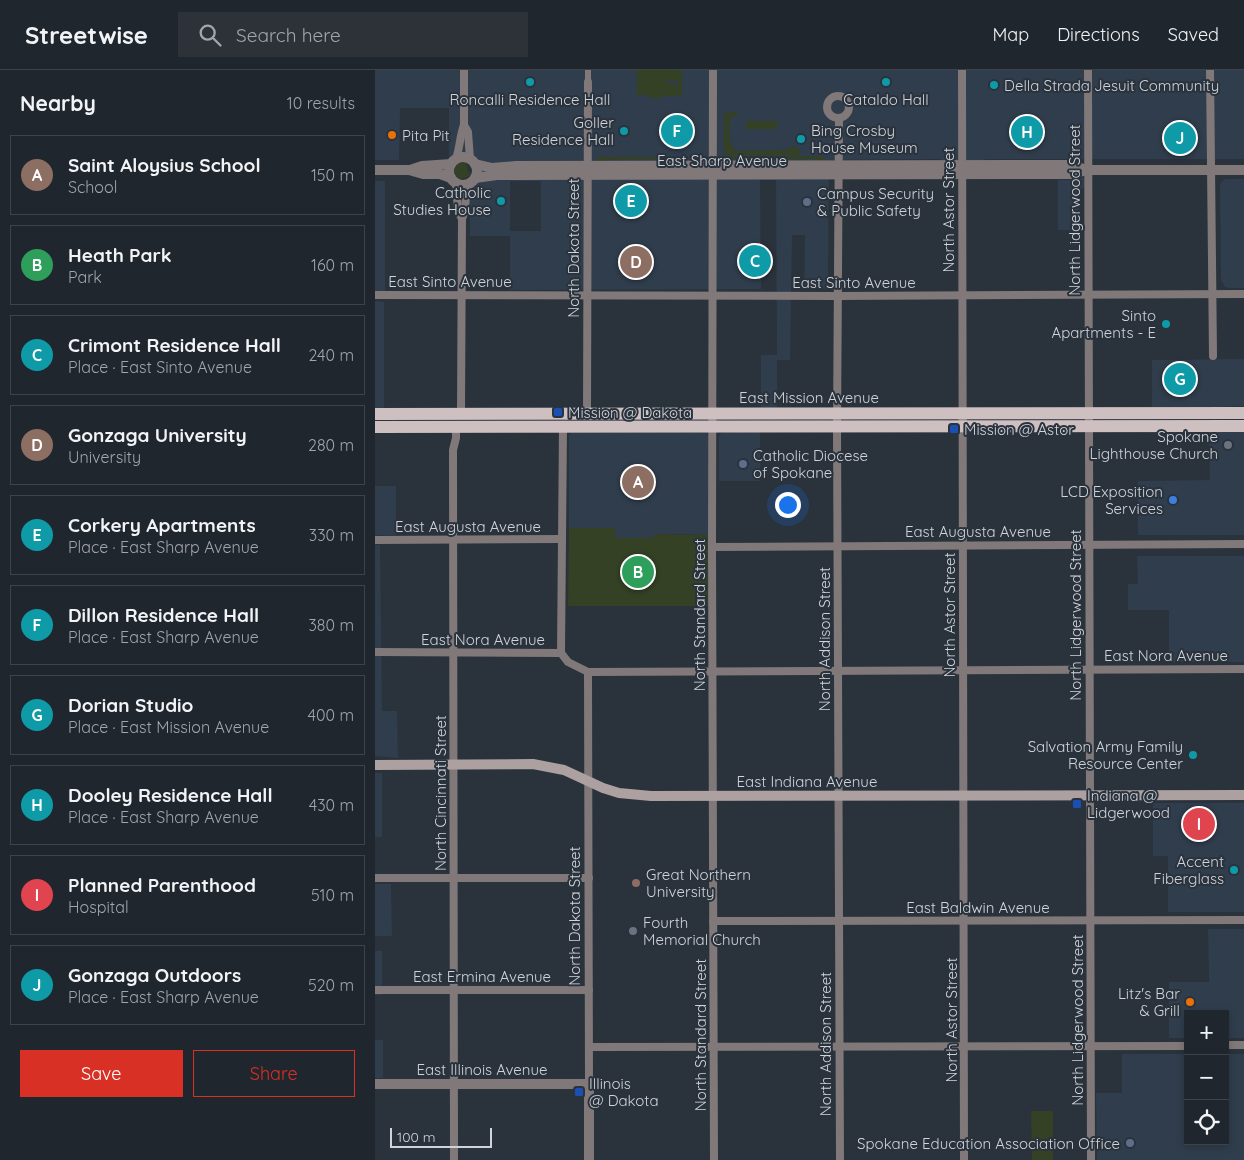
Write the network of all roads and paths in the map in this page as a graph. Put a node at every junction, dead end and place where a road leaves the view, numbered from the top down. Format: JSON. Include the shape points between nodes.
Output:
{"nodes":[{"id":1,"x":464,"y":70,"type":"edge"},
{"id":2,"x":588,"y":70,"type":"edge"},
{"id":3,"x":713,"y":70,"type":"edge"},
{"id":4,"x":962,"y":70,"type":"edge"},
{"id":5,"x":1088,"y":70,"type":"edge"},
{"id":6,"x":1210,"y":70,"type":"edge"},
{"id":7,"x":588,"y":82,"type":"joint"},
{"id":8,"x":839,"y":118,"type":"dead end"},
{"id":9,"x":464,"y":124,"type":"junction"},
{"id":10,"x":453,"y":161,"type":"junction"},
{"id":11,"x":473,"y":161,"type":"junction"},
{"id":12,"x":375,"y":170,"type":"edge"},
{"id":13,"x":409,"y":170,"type":"junction"},
{"id":14,"x":588,"y":170,"type":"junction"},
{"id":15,"x":713,"y":170,"type":"junction"},
{"id":16,"x":839,"y":170,"type":"junction"},
{"id":17,"x":962,"y":170,"type":"junction"},
{"id":18,"x":1088,"y":170,"type":"junction"},
{"id":19,"x":1211,"y":170,"type":"junction"},
{"id":20,"x":1244,"y":170,"type":"edge"},
{"id":21,"x":453,"y":181,"type":"junction"},
{"id":22,"x":473,"y":181,"type":"junction"},
{"id":23,"x":462,"y":220,"type":"junction"},
{"id":24,"x":1212,"y":294,"type":"junction"},
{"id":25,"x":1244,"y":294,"type":"edge"},
{"id":26,"x":375,"y":295,"type":"edge"},
{"id":27,"x":461,"y":295,"type":"junction"},
{"id":28,"x":588,"y":295,"type":"junction"},
{"id":29,"x":962,"y":295,"type":"junction"},
{"id":30,"x":1088,"y":295,"type":"junction"},
{"id":31,"x":713,"y":296,"type":"junction"},
{"id":32,"x":838,"y":296,"type":"junction"},
{"id":33,"x":1213,"y":356,"type":"dead end"},
{"id":34,"x":963,"y":412,"type":"junction"},
{"id":35,"x":1244,"y":413,"type":"edge"},
{"id":36,"x":375,"y":414,"type":"edge"},
{"id":37,"x":461,"y":414,"type":"junction"},
{"id":38,"x":573,"y":414,"type":"junction"},
{"id":39,"x":587,"y":414,"type":"junction"},
{"id":40,"x":713,"y":414,"type":"junction"},
{"id":41,"x":837,"y":414,"type":"junction"},
{"id":42,"x":1089,"y":420,"type":"junction"},
{"id":43,"x":1244,"y":426,"type":"edge"},
{"id":44,"x":375,"y":427,"type":"edge"},
{"id":45,"x":409,"y":427,"type":"junction"},
{"id":46,"x":456,"y":427,"type":"junction"},
{"id":47,"x":568,"y":427,"type":"junction"},
{"id":48,"x":837,"y":427,"type":"junction"},
{"id":49,"x":963,"y":427,"type":"junction"},
{"id":50,"x":712,"y":428,"type":"junction"},
{"id":51,"x":375,"y":540,"type":"edge"},
{"id":52,"x":453,"y":540,"type":"junction"},
{"id":53,"x":562,"y":540,"type":"junction"},
{"id":54,"x":1244,"y":544,"type":"edge"},
{"id":55,"x":963,"y":545,"type":"junction"},
{"id":56,"x":1089,"y":545,"type":"junction"},
{"id":57,"x":838,"y":546,"type":"junction"},
{"id":58,"x":712,"y":547,"type":"junction"},
{"id":59,"x":375,"y":652,"type":"edge"},
{"id":60,"x":453,"y":652,"type":"junction"},
{"id":61,"x":561,"y":653,"type":"junction"},
{"id":62,"x":1089,"y":669,"type":"junction"},
{"id":63,"x":1244,"y":669,"type":"edge"},
{"id":64,"x":838,"y":670,"type":"junction"},
{"id":65,"x":963,"y":670,"type":"junction"},
{"id":66,"x":713,"y":671,"type":"junction"},
{"id":67,"x":588,"y":672,"type":"junction"},
{"id":68,"x":375,"y":765,"type":"edge"},
{"id":69,"x":453,"y":765,"type":"junction"},
{"id":70,"x":589,"y":781,"type":"junction"},
{"id":71,"x":838,"y":795,"type":"junction"},
{"id":72,"x":1090,"y":795,"type":"junction"},
{"id":73,"x":1244,"y":795,"type":"edge"},
{"id":74,"x":712,"y":796,"type":"junction"},
{"id":75,"x":963,"y":796,"type":"junction"},
{"id":76,"x":375,"y":878,"type":"edge"},
{"id":77,"x":454,"y":878,"type":"junction"},
{"id":78,"x":589,"y":878,"type":"junction"},
{"id":79,"x":1244,"y":920,"type":"edge"},
{"id":80,"x":713,"y":921,"type":"junction"},
{"id":81,"x":839,"y":921,"type":"junction"},
{"id":82,"x":964,"y":921,"type":"junction"},
{"id":83,"x":1090,"y":921,"type":"junction"},
{"id":84,"x":375,"y":990,"type":"edge"},
{"id":85,"x":454,"y":990,"type":"junction"},
{"id":86,"x":589,"y":990,"type":"junction"},
{"id":87,"x":839,"y":1046,"type":"junction"},
{"id":88,"x":965,"y":1046,"type":"junction"},
{"id":89,"x":1090,"y":1046,"type":"junction"},
{"id":90,"x":1184,"y":1046,"type":"edge"},
{"id":91,"x":1229,"y":1046,"type":"edge"},
{"id":92,"x":1244,"y":1046,"type":"edge"},
{"id":93,"x":589,"y":1047,"type":"junction"},
{"id":94,"x":714,"y":1047,"type":"junction"},
{"id":95,"x":375,"y":1084,"type":"edge"},
{"id":96,"x":454,"y":1084,"type":"junction"},
{"id":97,"x":589,"y":1084,"type":"junction"},
{"id":98,"x":454,"y":1160,"type":"edge"},
{"id":99,"x":589,"y":1160,"type":"edge"},
{"id":100,"x":715,"y":1160,"type":"edge"},
{"id":101,"x":840,"y":1160,"type":"edge"},
{"id":102,"x":964,"y":1160,"type":"edge"},
{"id":103,"x":1091,"y":1160,"type":"edge"}],
"edges":[{"from":1,"to":9,"type":"street"},
{"from":2,"to":7,"type":"street"},
{"from":3,"to":15,"type":"street","name":"North Standard Street"},
{"from":4,"to":17,"type":"street","name":"North Astor Street"},
{"from":5,"to":18,"type":"street","name":"North Lidgerwood Street"},
{"from":6,"to":19,"type":"street"},
{"from":7,"to":14,"type":"street","name":"North Dakota Street"},
{"from":8,"to":16,"type":"street","name":"North Addison Street"},
{"from":9,"to":10,"type":"street","via":[[461,144]]},
{"from":9,"to":11,"type":"street"},
{"from":10,"to":11,"type":"street","via":[[463,157]]},
{"from":10,"to":13,"type":"street"},
{"from":10,"to":21,"type":"street","via":[[449,171]]},
{"from":11,"to":14,"type":"street","name":"East Sharp Avenue","via":[[492,168]]},
{"from":11,"to":22,"type":"street","via":[[477,171]]},
{"from":12,"to":13,"type":"street"},
{"from":13,"to":21,"type":"street","via":[[440,174]]},
{"from":14,"to":15,"type":"street","name":"East Sharp Avenue"},
{"from":14,"to":22,"type":"street","name":"East Sharp Avenue","via":[[497,175]]},
{"from":14,"to":28,"type":"street","name":"North Dakota Street"},
{"from":15,"to":16,"type":"street","name":"East Sharp Avenue"},
{"from":15,"to":31,"type":"street","name":"North Standard Street"},
{"from":16,"to":17,"type":"street","name":"East Sharp Avenue"},
{"from":16,"to":32,"type":"street","name":"North Addison Street"},
{"from":17,"to":18,"type":"street","name":"East Sharp Avenue","via":[[1071,174]]},
{"from":17,"to":29,"type":"street","name":"North Astor Street"},
{"from":18,"to":19,"type":"street","name":"East Sharp Avenue"},
{"from":18,"to":30,"type":"street","name":"North Lidgerwood Street"},
{"from":19,"to":20,"type":"street","name":"East Sharp Avenue"},
{"from":19,"to":24,"type":"street"},
{"from":21,"to":22,"type":"street","via":[[463,185]]},
{"from":21,"to":23,"type":"street"},
{"from":22,"to":23,"type":"street","via":[[465,197]]},
{"from":23,"to":27,"type":"street"},
{"from":24,"to":25,"type":"street","name":"East Sinto Avenue"},
{"from":24,"to":30,"type":"street","name":"East Sinto Avenue"},
{"from":24,"to":33,"type":"street"},
{"from":26,"to":27,"type":"street","name":"East Sinto Avenue"},
{"from":27,"to":28,"type":"street","name":"East Sinto Avenue"},
{"from":27,"to":37,"type":"street"},
{"from":28,"to":31,"type":"street","name":"East Sinto Avenue"},
{"from":28,"to":39,"type":"street","name":"North Dakota Street"},
{"from":29,"to":30,"type":"street","name":"East Sinto Avenue"},
{"from":29,"to":32,"type":"street","name":"East Sinto Avenue"},
{"from":29,"to":34,"type":"street","name":"North Astor Street"},
{"from":30,"to":42,"type":"street","name":"North Lidgerwood Street"},
{"from":31,"to":32,"type":"street","name":"East Sinto Avenue"},
{"from":31,"to":40,"type":"street","name":"North Standard Street"},
{"from":32,"to":41,"type":"street","name":"North Addison Street"},
{"from":34,"to":41,"type":"main road","name":"East Mission Avenue"},
{"from":34,"to":42,"type":"main road","name":"East Mission Avenue"},
{"from":34,"to":49,"type":"street","name":"North Astor Street"},
{"from":35,"to":42,"type":"main road","name":"East Mission Avenue"},
{"from":36,"to":37,"type":"main road","name":"East Mission Avenue"},
{"from":37,"to":38,"type":"main road","name":"East Mission Avenue"},
{"from":37,"to":45,"type":"main road","via":[[451,421]]},
{"from":38,"to":39,"type":"main road","name":"East Mission Avenue"},
{"from":38,"to":47,"type":"street"},
{"from":39,"to":40,"type":"main road","name":"East Mission Avenue"},
{"from":40,"to":41,"type":"main road","name":"East Mission Avenue"},
{"from":40,"to":50,"type":"street","name":"North Standard Street"},
{"from":41,"to":48,"type":"street","name":"North Addison Street"},
{"from":42,"to":43,"type":"main road","name":"East Mission Avenue"},
{"from":42,"to":49,"type":"main road","name":"East Mission Avenue"},
{"from":42,"to":56,"type":"street","name":"North Lidgerwood Street"},
{"from":44,"to":45,"type":"main road","name":"East Mission Avenue"},
{"from":45,"to":46,"type":"main road","name":"East Mission Avenue"},
{"from":46,"to":47,"type":"main road","name":"East Mission Avenue"},
{"from":46,"to":52,"type":"street","name":"North Cincinnati Street"},
{"from":47,"to":50,"type":"main road","name":"East Mission Avenue"},
{"from":47,"to":53,"type":"street"},
{"from":48,"to":49,"type":"main road","name":"East Mission Avenue"},
{"from":48,"to":50,"type":"main road","name":"East Mission Avenue"},
{"from":48,"to":57,"type":"street","name":"North Addison Street"},
{"from":49,"to":55,"type":"street","name":"North Astor Street"},
{"from":50,"to":58,"type":"street","name":"North Standard Street"},
{"from":51,"to":52,"type":"street","name":"East Augusta Avenue"},
{"from":52,"to":53,"type":"street","name":"East Augusta Avenue"},
{"from":52,"to":60,"type":"street","name":"North Cincinnati Street"},
{"from":53,"to":61,"type":"street"},
{"from":54,"to":56,"type":"street","name":"East Augusta Avenue"},
{"from":55,"to":56,"type":"street","name":"East Augusta Avenue"},
{"from":55,"to":57,"type":"street","name":"East Augusta Avenue"},
{"from":55,"to":65,"type":"street","name":"North Astor Street"},
{"from":56,"to":62,"type":"street","name":"North Lidgerwood Street"},
{"from":57,"to":58,"type":"street","name":"East Augusta Avenue"},
{"from":57,"to":64,"type":"street","name":"North Addison Street"},
{"from":58,"to":66,"type":"street","name":"North Standard Street"},
{"from":59,"to":60,"type":"street","name":"East Nora Avenue"},
{"from":60,"to":61,"type":"street","name":"East Nora Avenue"},
{"from":60,"to":69,"type":"street","name":"North Cincinnati Street"},
{"from":61,"to":67,"type":"street","name":"East Nora Avenue","via":[[568,662]]},
{"from":62,"to":63,"type":"street","name":"East Nora Avenue"},
{"from":62,"to":65,"type":"street","name":"East Nora Avenue"},
{"from":62,"to":72,"type":"street","name":"North Lidgerwood Street"},
{"from":64,"to":65,"type":"street","name":"East Nora Avenue"},
{"from":64,"to":66,"type":"street","name":"East Nora Avenue"},
{"from":64,"to":71,"type":"street","name":"North Addison Street"},
{"from":65,"to":75,"type":"street","name":"North Astor Street"},
{"from":66,"to":67,"type":"street","name":"East Nora Avenue"},
{"from":66,"to":74,"type":"street","name":"North Standard Street"},
{"from":67,"to":70,"type":"street","name":"North Dakota Street"},
{"from":68,"to":69,"type":"main road","name":"East Indiana Avenue"},
{"from":69,"to":70,"type":"main road","name":"East Indiana Avenue","via":[[533,764],[565,770]]},
{"from":69,"to":77,"type":"street","name":"North Cincinnati Street"},
{"from":70,"to":74,"type":"main road","name":"East Indiana Avenue","via":[[619,793]]},
{"from":70,"to":78,"type":"street","name":"North Dakota Street"},
{"from":71,"to":74,"type":"main road","name":"East Indiana Avenue"},
{"from":71,"to":75,"type":"main road","name":"East Indiana Avenue"},
{"from":71,"to":81,"type":"street","name":"North Addison Street"},
{"from":72,"to":73,"type":"main road","name":"East Indiana Avenue"},
{"from":72,"to":75,"type":"main road","name":"East Indiana Avenue"},
{"from":72,"to":83,"type":"street","name":"North Lidgerwood Street"},
{"from":74,"to":80,"type":"street","name":"North Standard Street"},
{"from":75,"to":82,"type":"street","name":"North Astor Street"},
{"from":76,"to":77,"type":"street"},
{"from":77,"to":78,"type":"street"},
{"from":77,"to":85,"type":"street","name":"North Cincinnati Street"},
{"from":78,"to":86,"type":"street","name":"North Dakota Street"},
{"from":79,"to":83,"type":"street","name":"East Baldwin Avenue"},
{"from":80,"to":81,"type":"street","name":"East Baldwin Avenue"},
{"from":80,"to":94,"type":"street","name":"North Standard Street"},
{"from":81,"to":82,"type":"street","name":"East Baldwin Avenue"},
{"from":81,"to":87,"type":"street","name":"North Addison Street"},
{"from":82,"to":83,"type":"street","name":"East Baldwin Avenue"},
{"from":82,"to":88,"type":"street","name":"North Astor Street"},
{"from":83,"to":89,"type":"street","name":"North Lidgerwood Street"},
{"from":84,"to":85,"type":"street","name":"East Ermina Avenue"},
{"from":85,"to":86,"type":"street","name":"East Ermina Avenue"},
{"from":85,"to":96,"type":"street","name":"North Cincinnati Street"},
{"from":86,"to":93,"type":"street","name":"North Dakota Street"},
{"from":87,"to":88,"type":"street"},
{"from":87,"to":94,"type":"street"},
{"from":87,"to":101,"type":"street","name":"North Addison Street"},
{"from":88,"to":89,"type":"street"},
{"from":88,"to":102,"type":"street","name":"North Astor Street"},
{"from":89,"to":90,"type":"street"},
{"from":89,"to":103,"type":"street","name":"North Lidgerwood Street"},
{"from":91,"to":92,"type":"street"},
{"from":93,"to":94,"type":"street"},
{"from":93,"to":97,"type":"street","name":"North Dakota Street"},
{"from":94,"to":100,"type":"street","name":"North Standard Street"},
{"from":95,"to":96,"type":"street","name":"East Illinois Avenue"},
{"from":96,"to":97,"type":"street","name":"East Illinois Avenue"},
{"from":96,"to":98,"type":"street","name":"North Cincinnati Street"},
{"from":97,"to":99,"type":"street","name":"North Dakota Street"}]}
